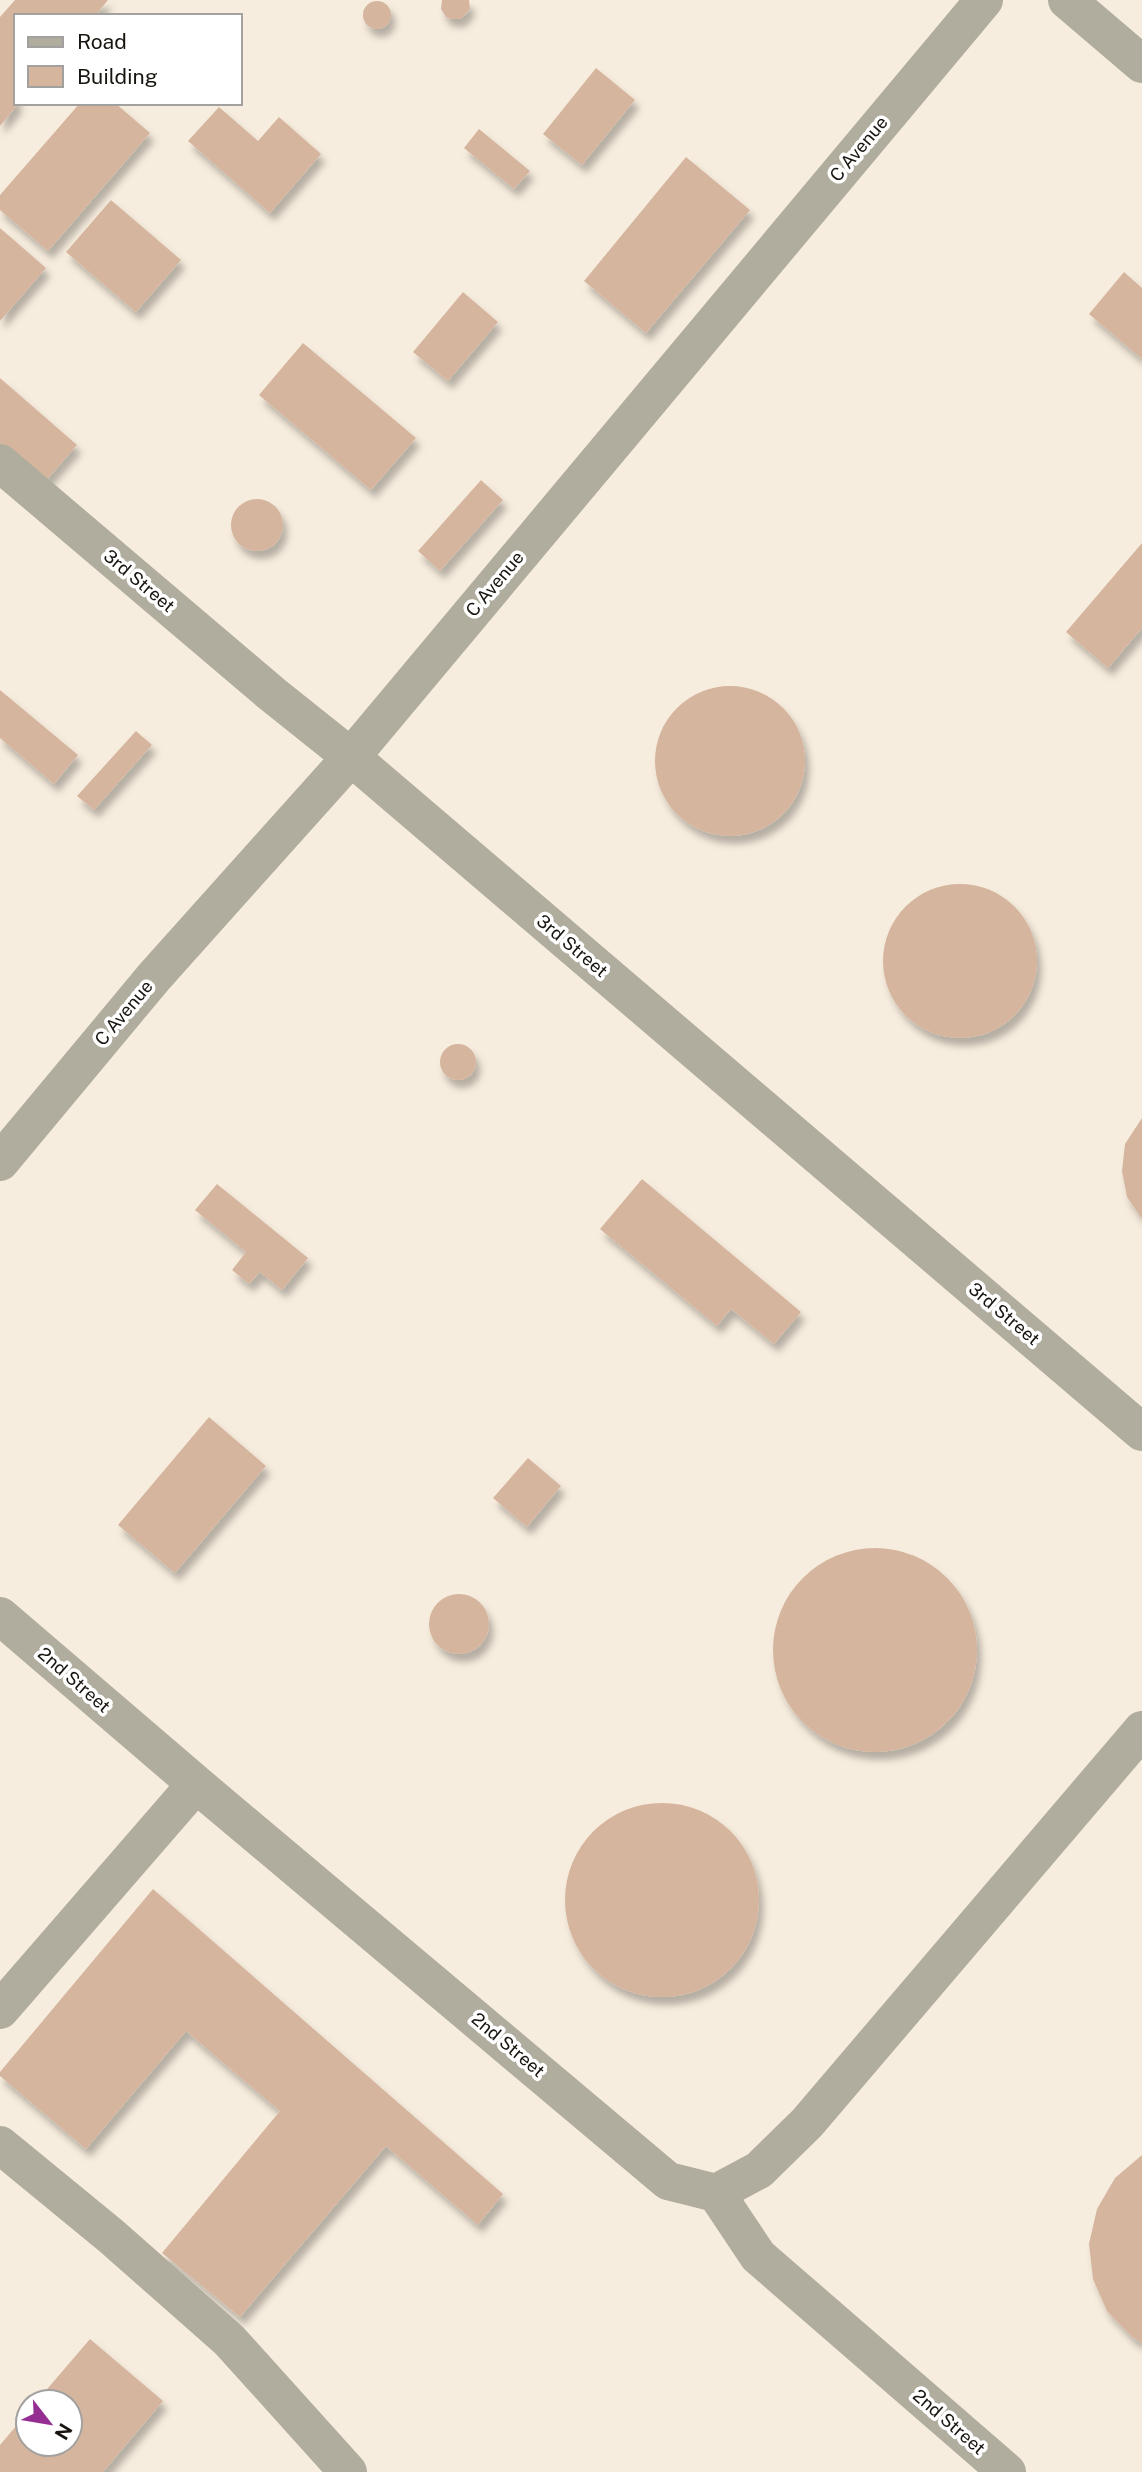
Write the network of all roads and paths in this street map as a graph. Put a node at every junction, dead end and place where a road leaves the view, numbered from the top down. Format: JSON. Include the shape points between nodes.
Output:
{"nodes":[{"id":1,"x":984,"y":0,"type":"edge"},
{"id":2,"x":1067,"y":0,"type":"edge"},
{"id":3,"x":1142,"y":64,"type":"edge"},
{"id":4,"x":0,"y":463,"type":"edge"},
{"id":5,"x":351,"y":757,"type":"junction"},
{"id":6,"x":0,"y":1162,"type":"edge"},
{"id":7,"x":1142,"y":1432,"type":"edge"},
{"id":8,"x":0,"y":1616,"type":"edge"},
{"id":9,"x":1142,"y":1730,"type":"edge"},
{"id":10,"x":196,"y":1784,"type":"junction"},
{"id":11,"x":0,"y":2010,"type":"edge"},
{"id":12,"x":0,"y":2145,"type":"edge"},
{"id":13,"x":716,"y":2193,"type":"junction"},
{"id":14,"x":348,"y":2472,"type":"edge"},
{"id":15,"x":1007,"y":2472,"type":"edge"}],
"edges":[{"from":1,"to":5,"type":"lane","name":"C Avenue"},
{"from":2,"to":3,"type":"lane"},
{"from":4,"to":5,"type":"lane","name":"3rd Street"},
{"from":5,"to":6,"type":"lane","name":"C Avenue","via":[[154,977]]},
{"from":5,"to":7,"type":"lane","name":"3rd Street"},
{"from":8,"to":10,"type":"lane","name":"2nd Street"},
{"from":9,"to":13,"type":"lane","via":[[807,2123],[758,2170]]},
{"from":10,"to":11,"type":"lane"},
{"from":10,"to":13,"type":"lane","name":"2nd Street","via":[[668,2181]]},
{"from":12,"to":14,"type":"lane","via":[[229,2340]]},
{"from":13,"to":15,"type":"lane","name":"2nd Street","via":[[758,2256]]}]}
